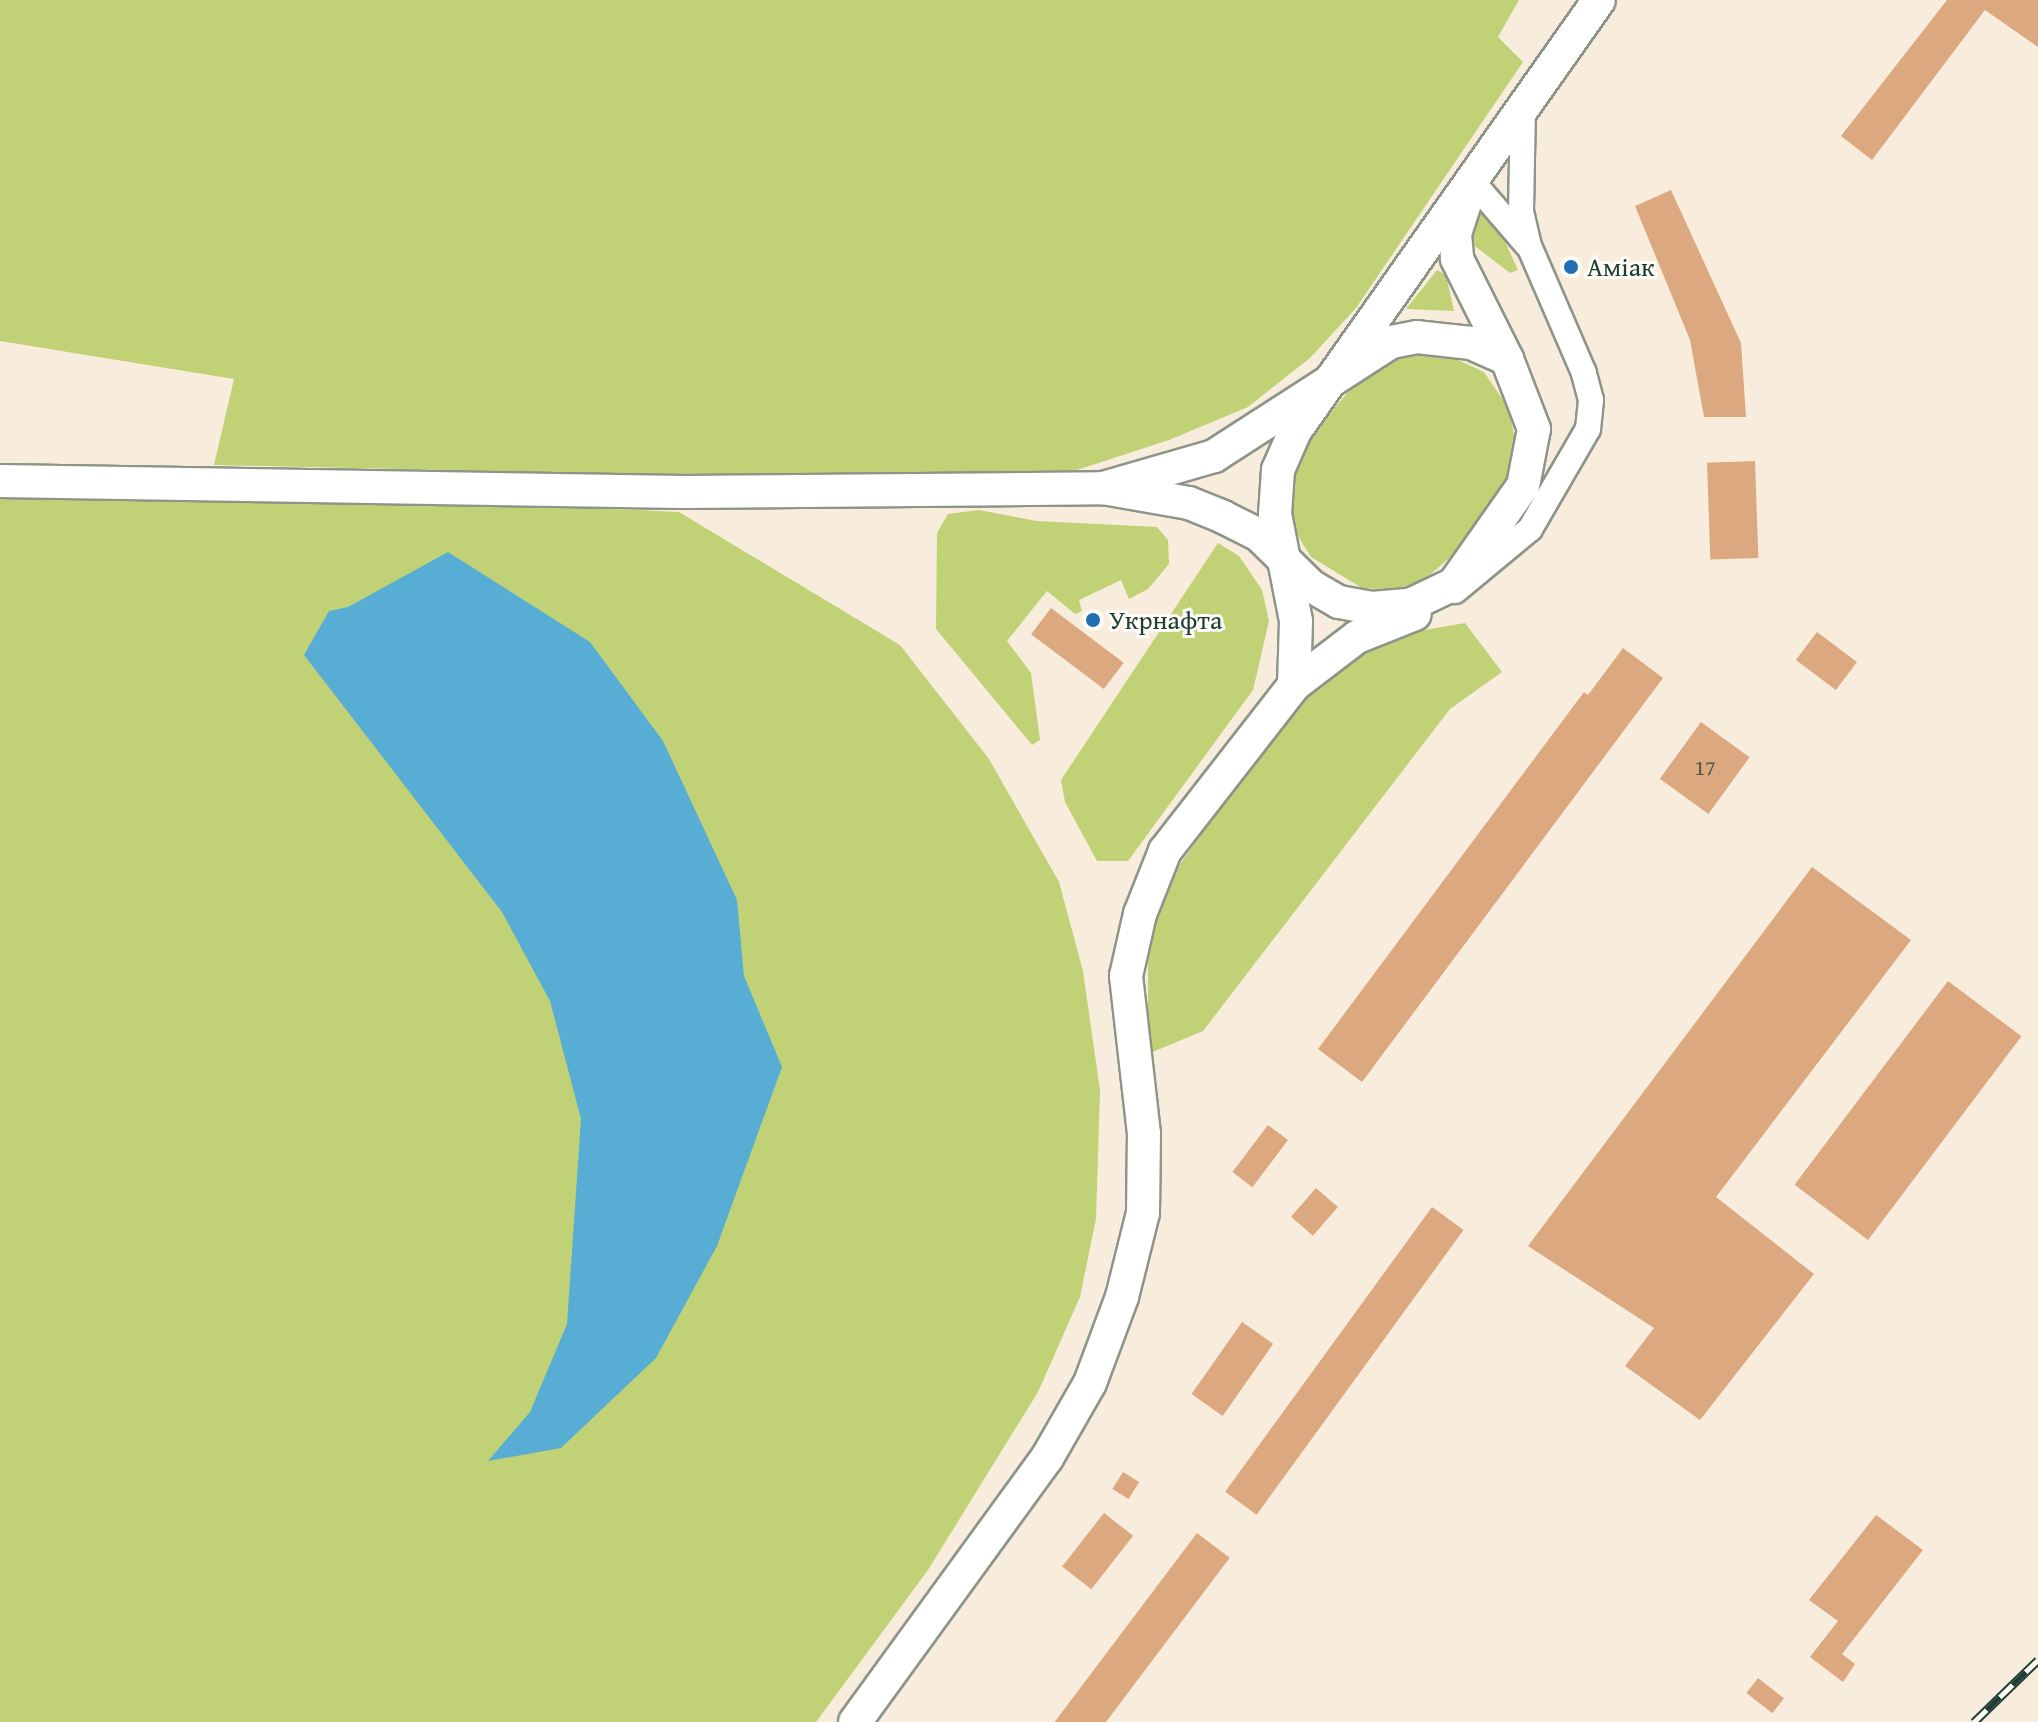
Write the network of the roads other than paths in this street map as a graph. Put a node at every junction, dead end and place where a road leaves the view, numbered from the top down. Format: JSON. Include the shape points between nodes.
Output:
{"nodes":[{"id":1,"x":1599,"y":0,"type":"edge"},
{"id":2,"x":1523,"y":108,"type":"junction"},
{"id":3,"x":1472,"y":181,"type":"junction"},
{"id":4,"x":1529,"y":246,"type":"junction"},
{"id":5,"x":1507,"y":359,"type":"junction"},
{"id":6,"x":1328,"y":386,"type":"junction"},
{"id":7,"x":0,"y":481,"type":"edge"},
{"id":8,"x":1103,"y":488,"type":"junction"},
{"id":9,"x":1289,"y":564,"type":"junction"},
{"id":10,"x":1450,"y":591,"type":"junction"},
{"id":11,"x":1294,"y":685,"type":"junction"},
{"id":12,"x":855,"y":1722,"type":"edge"}],
"edges":[{"from":1,"to":2,"type":"main road"},
{"from":2,"to":3,"type":"main road"},
{"from":2,"to":4,"type":"street","via":[[1519,175]]},
{"from":3,"to":4,"type":"street"},
{"from":3,"to":5,"type":"main road","via":[[1455,234],[1457,259]]},
{"from":3,"to":6,"type":"main road"},
{"from":4,"to":10,"type":"street","via":[[1584,373],[1591,400],[1588,429],[1530,529]]},
{"from":5,"to":6,"type":"main road","via":[[1471,343],[1417,337],[1391,342]]},
{"from":5,"to":10,"type":"main road","via":[[1529,406],[1532,456],[1506,516]]},
{"from":6,"to":8,"type":"main road","via":[[1214,456]]},
{"from":6,"to":9,"type":"main road","via":[[1295,431],[1278,470],[1275,514]]},
{"from":7,"to":8,"type":"main road","via":[[684,492]]},
{"from":8,"to":9,"type":"main road","via":[[1189,503],[1259,535]]},
{"from":9,"to":10,"type":"main road","via":[[1339,602],[1372,608],[1410,605]]},
{"from":9,"to":11,"type":"main road","via":[[1296,621]]},
{"from":10,"to":11,"type":"main road","via":[[1357,637]]},
{"from":11,"to":12,"type":"main road","via":[[1165,851],[1140,914],[1126,976],[1144,1134],[1143,1213],[1122,1297],[1090,1383],[1005,1520]]}]}
